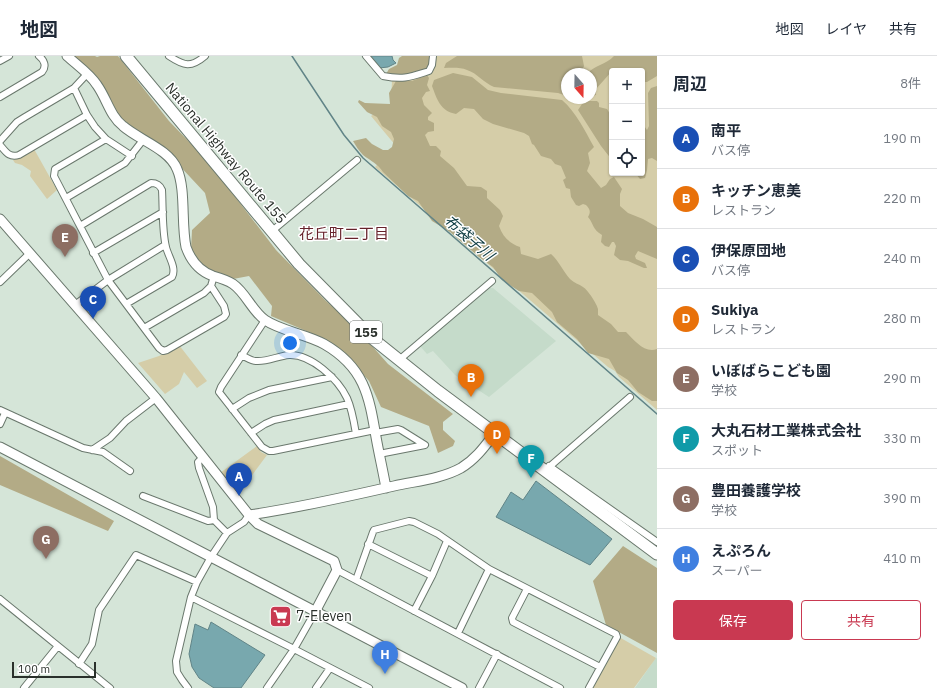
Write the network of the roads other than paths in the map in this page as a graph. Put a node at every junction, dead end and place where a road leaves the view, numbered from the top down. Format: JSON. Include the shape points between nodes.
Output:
{"nodes":[{"id":1,"x":9,"y":56,"type":"edge"},
{"id":2,"x":39,"y":56,"type":"edge"},
{"id":3,"x":67,"y":56,"type":"edge"},
{"id":4,"x":126,"y":56,"type":"edge"},
{"id":5,"x":169,"y":56,"type":"edge"},
{"id":6,"x":205,"y":56,"type":"edge"},
{"id":7,"x":366,"y":56,"type":"edge"},
{"id":8,"x":433,"y":56,"type":"edge"},
{"id":9,"x":0,"y":61,"type":"edge"},
{"id":10,"x":87,"y":74,"type":"junction"},
{"id":11,"x":74,"y":88,"type":"junction"},
{"id":12,"x":0,"y":97,"type":"edge"},
{"id":13,"x":87,"y":115,"type":"junction"},
{"id":14,"x":106,"y":139,"type":"junction"},
{"id":15,"x":143,"y":140,"type":"junction"},
{"id":16,"x":0,"y":141,"type":"edge"},
{"id":17,"x":0,"y":145,"type":"edge"},
{"id":18,"x":132,"y":156,"type":"junction"},
{"id":19,"x":357,"y":160,"type":"dead end"},
{"id":20,"x":66,"y":198,"type":"junction"},
{"id":21,"x":163,"y":212,"type":"junction"},
{"id":22,"x":0,"y":219,"type":"edge"},
{"id":23,"x":80,"y":226,"type":"junction"},
{"id":24,"x":272,"y":231,"type":"junction"},
{"id":25,"x":165,"y":245,"type":"junction"},
{"id":26,"x":93,"y":252,"type":"junction"},
{"id":27,"x":30,"y":253,"type":"junction"},
{"id":28,"x":214,"y":276,"type":"junction"},
{"id":29,"x":108,"y":280,"type":"junction"},
{"id":30,"x":492,"y":281,"type":"dead end"},
{"id":31,"x":0,"y":282,"type":"edge"},
{"id":32,"x":211,"y":286,"type":"junction"},
{"id":33,"x":126,"y":304,"type":"junction"},
{"id":34,"x":75,"y":305,"type":"junction"},
{"id":35,"x":264,"y":320,"type":"junction"},
{"id":36,"x":144,"y":328,"type":"junction"},
{"id":37,"x":241,"y":355,"type":"junction"},
{"id":38,"x":399,"y":360,"type":"junction"},
{"id":39,"x":332,"y":377,"type":"junction"},
{"id":40,"x":630,"y":397,"type":"dead end"},
{"id":41,"x":156,"y":398,"type":"junction"},
{"id":42,"x":349,"y":404,"type":"junction"},
{"id":43,"x":232,"y":408,"type":"junction"},
{"id":44,"x":3,"y":412,"type":"edge"},
{"id":45,"x":0,"y":424,"type":"edge"},
{"id":46,"x":375,"y":431,"type":"junction"},
{"id":47,"x":251,"y":433,"type":"junction"},
{"id":48,"x":495,"y":433,"type":"junction"},
{"id":49,"x":356,"y":434,"type":"junction"},
{"id":50,"x":0,"y":448,"type":"edge"},
{"id":51,"x":92,"y":450,"type":"junction"},
{"id":52,"x":379,"y":454,"type":"junction"},
{"id":53,"x":202,"y":458,"type":"junction"},
{"id":54,"x":547,"y":469,"type":"junction"},
{"id":55,"x":130,"y":471,"type":"dead end"},
{"id":56,"x":386,"y":488,"type":"junction"},
{"id":57,"x":143,"y":496,"type":"dead end"},
{"id":58,"x":249,"y":515,"type":"junction"},
{"id":59,"x":214,"y":520,"type":"junction"},
{"id":60,"x":227,"y":533,"type":"junction"},
{"id":61,"x":448,"y":541,"type":"junction"},
{"id":62,"x":657,"y":542,"type":"edge"},
{"id":63,"x":368,"y":544,"type":"junction"},
{"id":64,"x":657,"y":554,"type":"edge"},
{"id":65,"x":211,"y":557,"type":"junction"},
{"id":66,"x":489,"y":569,"type":"junction"},
{"id":67,"x":337,"y":570,"type":"junction"},
{"id":68,"x":432,"y":576,"type":"junction"},
{"id":69,"x":356,"y":580,"type":"junction"},
{"id":70,"x":197,"y":582,"type":"junction"},
{"id":71,"x":528,"y":589,"type":"junction"},
{"id":72,"x":191,"y":597,"type":"junction"},
{"id":73,"x":0,"y":599,"type":"edge"},
{"id":74,"x":414,"y":611,"type":"junction"},
{"id":75,"x":315,"y":612,"type":"junction"},
{"id":76,"x":458,"y":633,"type":"junction"},
{"id":77,"x":58,"y":646,"type":"junction"},
{"id":78,"x":294,"y":649,"type":"junction"},
{"id":79,"x":497,"y":654,"type":"junction"},
{"id":80,"x":79,"y":664,"type":"junction"},
{"id":81,"x":600,"y":667,"type":"junction"},
{"id":82,"x":330,"y":668,"type":"junction"},
{"id":83,"x":24,"y":688,"type":"edge"},
{"id":84,"x":110,"y":688,"type":"edge"},
{"id":85,"x":188,"y":688,"type":"edge"},
{"id":86,"x":267,"y":688,"type":"edge"},
{"id":87,"x":316,"y":688,"type":"edge"},
{"id":88,"x":369,"y":688,"type":"edge"},
{"id":89,"x":462,"y":688,"type":"edge"},
{"id":90,"x":479,"y":688,"type":"edge"},
{"id":91,"x":560,"y":688,"type":"edge"},
{"id":92,"x":589,"y":688,"type":"edge"}],
"edges":[{"from":1,"to":9,"type":"street"},
{"from":2,"to":12,"type":"street","via":[[44,61],[42,72]]},
{"from":3,"to":10,"type":"street"},
{"from":4,"to":24,"type":"highway","name":"National Highway Route 155","number":"155"},
{"from":5,"to":6,"type":"street","via":[[191,65]]},
{"from":7,"to":8,"type":"street","via":[[383,76],[397,79],[429,71]]},
{"from":10,"to":11,"type":"street"},
{"from":10,"to":15,"type":"street","via":[[98,86],[120,123]]},
{"from":11,"to":13,"type":"street"},
{"from":11,"to":16,"type":"street","via":[[21,120]]},
{"from":13,"to":14,"type":"street"},
{"from":13,"to":17,"type":"street","via":[[20,156],[9,155]]},
{"from":14,"to":18,"type":"street"},
{"from":14,"to":20,"type":"street","via":[[55,169],[54,176]]},
{"from":15,"to":18,"type":"street"},
{"from":15,"to":28,"type":"street","via":[[174,162],[181,179],[184,237],[188,255],[199,268]]},
{"from":18,"to":20,"type":"street","via":[[125,163]]},
{"from":19,"to":24,"type":"street"},
{"from":20,"to":23,"type":"street"},
{"from":21,"to":23,"type":"street","via":[[162,190],[159,185],[152,183]]},
{"from":21,"to":25,"type":"street"},
{"from":21,"to":26,"type":"street"},
{"from":22,"to":27,"type":"street"},
{"from":23,"to":26,"type":"street"},
{"from":24,"to":38,"type":"highway","name":"National Highway Route 155","number":"155","via":[[299,264],[372,339]]},
{"from":25,"to":29,"type":"street"},
{"from":25,"to":33,"type":"street","via":[[174,270],[172,277]]},
{"from":26,"to":29,"type":"street"},
{"from":27,"to":31,"type":"street"},
{"from":27,"to":34,"type":"street"},
{"from":28,"to":32,"type":"street"},
{"from":28,"to":35,"type":"street","via":[[228,281],[240,290]]},
{"from":29,"to":33,"type":"street"},
{"from":29,"to":34,"type":"street"},
{"from":30,"to":38,"type":"street"},
{"from":32,"to":36,"type":"street","via":[[204,293]]},
{"from":32,"to":36,"type":"street","via":[[224,306],[224,317],[167,350],[159,348]]},
{"from":33,"to":36,"type":"street"},
{"from":34,"to":41,"type":"street"},
{"from":35,"to":37,"type":"street"},
{"from":35,"to":46,"type":"street","via":[[318,341],[338,353],[356,373],[366,391]]},
{"from":37,"to":39,"type":"street","via":[[256,361],[290,355],[302,357],[312,361]]},
{"from":37,"to":43,"type":"street","via":[[219,392]]},
{"from":38,"to":48,"type":"highway","name":"National Highway Route 155","number":"155"},
{"from":39,"to":42,"type":"street","via":[[347,397]]},
{"from":39,"to":43,"type":"street","via":[[269,390]]},
{"from":40,"to":54,"type":"street"},
{"from":41,"to":51,"type":"street","via":[[126,421],[110,438]]},
{"from":41,"to":53,"type":"street"},
{"from":42,"to":47,"type":"street","via":[[274,420]]},
{"from":42,"to":49,"type":"street"},
{"from":43,"to":47,"type":"street"},
{"from":44,"to":45,"type":"street"},
{"from":44,"to":51,"type":"street"},
{"from":46,"to":49,"type":"street"},
{"from":46,"to":52,"type":"street"},
{"from":46,"to":52,"type":"street","via":[[398,429],[425,445]]},
{"from":47,"to":49,"type":"street","via":[[262,447],[273,452]]},
{"from":48,"to":54,"type":"highway","name":"National Highway Route 155","number":"155"},
{"from":48,"to":56,"type":"street","via":[[479,453],[461,468]]},
{"from":50,"to":65,"type":"street"},
{"from":51,"to":55,"type":"street","via":[[103,452]]},
{"from":52,"to":56,"type":"street"},
{"from":53,"to":58,"type":"street"},
{"from":53,"to":59,"type":"street","via":[[198,462],[199,468],[213,507]]},
{"from":54,"to":62,"type":"street"},
{"from":54,"to":64,"type":"highway","name":"National Highway Route 155","number":"155"},
{"from":56,"to":58,"type":"street"},
{"from":57,"to":59,"type":"street","via":[[208,521]]},
{"from":58,"to":60,"type":"street","via":[[244,522]]},
{"from":58,"to":67,"type":"street","via":[[258,524],[334,561]]},
{"from":59,"to":60,"type":"street"},
{"from":60,"to":65,"type":"street"},
{"from":61,"to":63,"type":"street","via":[[409,521],[374,530]]},
{"from":61,"to":66,"type":"street"},
{"from":61,"to":68,"type":"street"},
{"from":63,"to":68,"type":"street"},
{"from":63,"to":69,"type":"street"},
{"from":65,"to":70,"type":"street"},
{"from":65,"to":75,"type":"street"},
{"from":66,"to":71,"type":"street"},
{"from":66,"to":76,"type":"street"},
{"from":67,"to":69,"type":"street"},
{"from":67,"to":75,"type":"street"},
{"from":68,"to":74,"type":"street"},
{"from":69,"to":74,"type":"street"},
{"from":70,"to":72,"type":"street"},
{"from":70,"to":80,"type":"street","via":[[136,555],[99,610],[92,644]]},
{"from":71,"to":81,"type":"street","via":[[512,618],[513,622]]},
{"from":71,"to":81,"type":"street","via":[[616,634],[617,637]]},
{"from":72,"to":78,"type":"street"},
{"from":72,"to":85,"type":"street","via":[[176,661],[177,672]]},
{"from":73,"to":77,"type":"street"},
{"from":74,"to":76,"type":"street"},
{"from":75,"to":78,"type":"street"},
{"from":75,"to":89,"type":"street"},
{"from":76,"to":79,"type":"street"},
{"from":77,"to":80,"type":"street"},
{"from":77,"to":83,"type":"street"},
{"from":78,"to":82,"type":"street"},
{"from":78,"to":86,"type":"street"},
{"from":79,"to":90,"type":"street"},
{"from":79,"to":91,"type":"street"},
{"from":80,"to":84,"type":"street"},
{"from":81,"to":92,"type":"street"},
{"from":82,"to":87,"type":"street"},
{"from":82,"to":88,"type":"street"}]}
